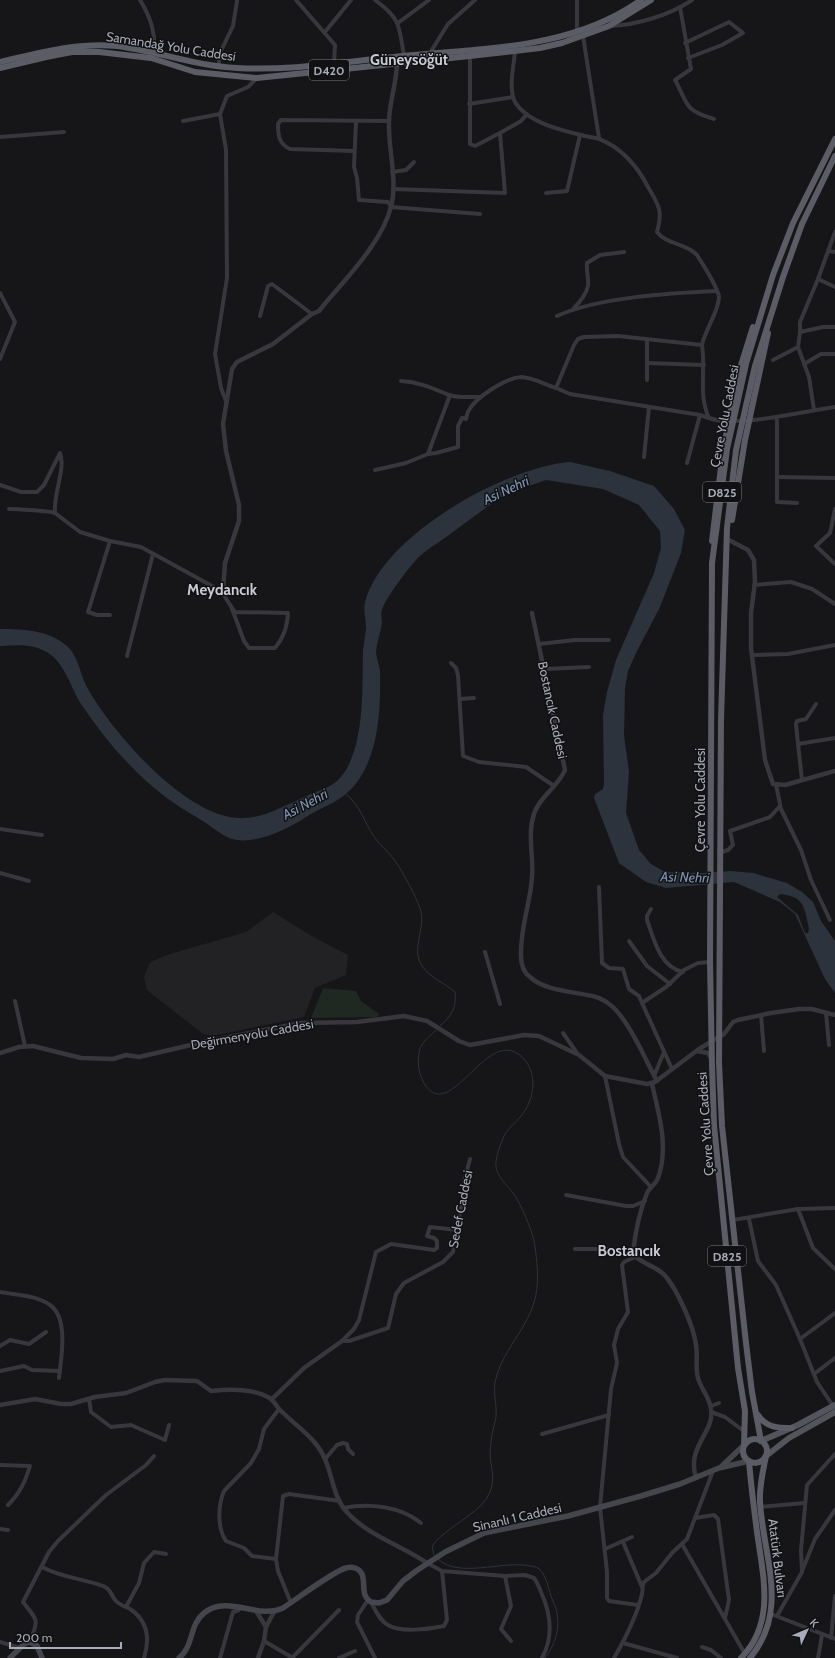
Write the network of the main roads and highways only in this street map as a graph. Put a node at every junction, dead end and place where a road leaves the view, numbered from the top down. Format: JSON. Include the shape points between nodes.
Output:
{"nodes":[{"id":1,"x":641,"y":0,"type":"edge"},
{"id":2,"x":651,"y":0,"type":"edge"},
{"id":3,"x":0,"y":62,"type":"edge"},
{"id":4,"x":0,"y":68,"type":"edge"},
{"id":5,"x":835,"y":139,"type":"edge"},
{"id":6,"x":835,"y":156,"type":"edge"},
{"id":7,"x":768,"y":292,"type":"junction"},
{"id":8,"x":771,"y":314,"type":"junction"},
{"id":9,"x":727,"y":539,"type":"junction"},
{"id":10,"x":712,"y":563,"type":"junction"},
{"id":11,"x":834,"y":1408,"type":"edge"},
{"id":12,"x":755,"y":1410,"type":"junction"},
{"id":13,"x":792,"y":1428,"type":"junction"},
{"id":14,"x":761,"y":1441,"type":"junction"},
{"id":15,"x":744,"y":1446,"type":"junction"},
{"id":16,"x":766,"y":1456,"type":"junction"},
{"id":17,"x":749,"y":1461,"type":"junction"},
{"id":18,"x":719,"y":1468,"type":"junction"},
{"id":19,"x":745,"y":1657,"type":"edge"},
{"id":20,"x":10,"y":1658,"type":"edge"},
{"id":21,"x":42,"y":1658,"type":"edge"},
{"id":22,"x":179,"y":1658,"type":"edge"}],
"edges":[{"from":1,"to":3,"type":"highway","name":"Samandağ Yolu Caddesi","number":"D420","via":[[605,21],[577,32],[531,44],[273,68],[219,66],[118,46],[92,45],[62,48]]},
{"from":2,"to":4,"type":"highway","name":"Samandağ Yolu Caddesi","number":"D420","via":[[609,26],[584,36],[540,48],[470,56],[257,78],[195,72],[151,58],[99,52],[72,52]]},
{"from":5,"to":7,"type":"highway","name":"Çevre Yolu Caddesi","number":"D825","via":[[793,223]]},
{"from":6,"to":8,"type":"highway","name":"Çevre Yolu Caddesi","number":"D825","via":[[802,224]]},
{"from":7,"to":10,"type":"highway","name":"Çevre Yolu Caddesi","number":"D825","via":[[746,364],[727,449]]},
{"from":7,"to":10,"type":"highway","via":[[749,337],[728,421],[712,529]]},
{"from":8,"to":9,"type":"highway","via":[[767,342],[748,420],[741,474]]},
{"from":8,"to":9,"type":"highway","name":"Çevre Yolu Caddesi","number":"D825","via":[[755,366],[736,450]]},
{"from":9,"to":12,"type":"highway","name":"Çevre Yolu Caddesi","number":"D825","via":[[721,712],[718,1037],[722,1126]]},
{"from":10,"to":15,"type":"highway","name":"Çevre Yolu Caddesi","number":"D825","via":[[710,962],[714,1125],[738,1368],[744,1404]]},
{"from":11,"to":13,"type":"main road"},
{"from":11,"to":16,"type":"main road","via":[[788,1438]]},
{"from":12,"to":13,"type":"highway","via":[[761,1420],[770,1426]]},
{"from":12,"to":14,"type":"highway","name":"Çevre Yolu Caddesi","number":"D825"},
{"from":13,"to":14,"type":"main road"},
{"from":14,"to":15,"type":"highway","via":[[750,1440]]},
{"from":14,"to":16,"type":"highway","via":[[767,1449]]},
{"from":15,"to":17,"type":"highway","via":[[744,1456]]},
{"from":15,"to":18,"type":"main road"},
{"from":16,"to":17,"type":"highway","via":[[757,1463]]},
{"from":16,"to":19,"type":"highway","name":"Atatürk Bulvarı","via":[[760,1489],[760,1507],[774,1615],[763,1638]]},
{"from":17,"to":18,"type":"main road","name":"Sinanlı 1 Caddesi"},
{"from":17,"to":19,"type":"highway","name":"Atatürk Bulvarı","via":[[765,1603],[758,1632]]},
{"from":18,"to":22,"type":"main road","name":"Sinanlı 1 Caddesi","via":[[658,1491],[554,1519],[490,1532],[429,1562],[403,1582],[387,1600],[379,1603],[370,1601],[363,1591],[362,1574],[351,1567],[339,1571],[274,1612],[220,1607],[204,1612],[196,1624],[188,1648]]},
{"from":20,"to":21,"type":"main road","via":[[30,1642],[36,1646]]}]}
